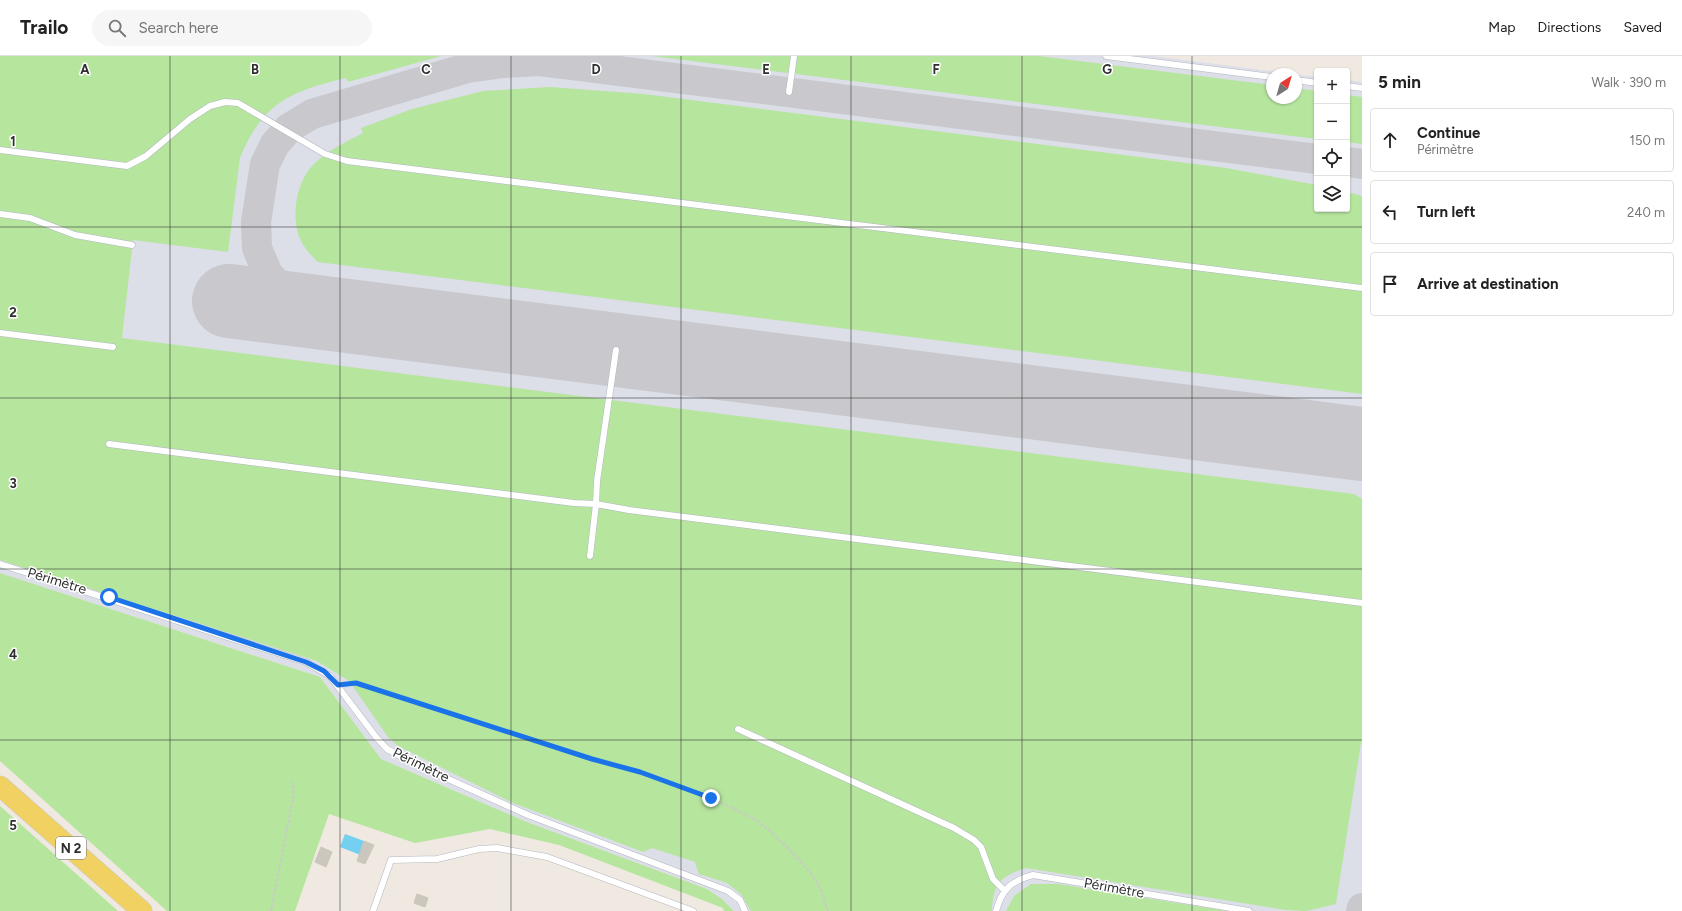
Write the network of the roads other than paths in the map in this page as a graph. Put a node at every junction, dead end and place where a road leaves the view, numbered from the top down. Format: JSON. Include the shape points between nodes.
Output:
{"nodes":[{"id":1,"x":794,"y":56,"type":"edge"},
{"id":2,"x":1106,"y":56,"type":"edge"},
{"id":3,"x":1266,"y":76,"type":"edge"},
{"id":4,"x":1302,"y":81,"type":"edge"},
{"id":5,"x":1314,"y":83,"type":"edge"},
{"id":6,"x":1350,"y":86,"type":"edge"},
{"id":7,"x":1362,"y":88,"type":"edge"},
{"id":8,"x":789,"y":92,"type":"dead end"},
{"id":9,"x":0,"y":150,"type":"edge"},
{"id":10,"x":0,"y":214,"type":"edge"},
{"id":11,"x":132,"y":245,"type":"dead end"},
{"id":12,"x":1362,"y":288,"type":"edge"},
{"id":13,"x":0,"y":333,"type":"edge"},
{"id":14,"x":113,"y":347,"type":"dead end"},
{"id":15,"x":616,"y":350,"type":"dead end"},
{"id":16,"x":108,"y":444,"type":"dead end"},
{"id":17,"x":596,"y":504,"type":"junction"},
{"id":18,"x":590,"y":556,"type":"dead end"},
{"id":19,"x":0,"y":564,"type":"edge"},
{"id":20,"x":1362,"y":603,"type":"edge"},
{"id":21,"x":738,"y":729,"type":"dead end"},
{"id":22,"x":0,"y":786,"type":"edge"},
{"id":23,"x":1004,"y":891,"type":"junction"},
{"id":24,"x":142,"y":911,"type":"edge"},
{"id":25,"x":373,"y":911,"type":"edge"},
{"id":26,"x":693,"y":911,"type":"edge"},
{"id":27,"x":745,"y":911,"type":"edge"},
{"id":28,"x":996,"y":911,"type":"edge"},
{"id":29,"x":1249,"y":911,"type":"edge"}],
"edges":[{"from":1,"to":8,"type":"lane"},
{"from":2,"to":3,"type":"lane"},
{"from":4,"to":5,"type":"lane"},
{"from":6,"to":7,"type":"lane"},
{"from":9,"to":12,"type":"lane","via":[[127,166],[146,156],[190,119],[210,106],[225,102],[238,103],[325,154],[347,161]]},
{"from":10,"to":11,"type":"lane","via":[[30,218],[74,235]]},
{"from":13,"to":14,"type":"lane"},
{"from":15,"to":17,"type":"lane"},
{"from":16,"to":17,"type":"lane"},
{"from":17,"to":18,"type":"lane"},
{"from":17,"to":20,"type":"lane"},
{"from":19,"to":27,"type":"lane","name":"Périmètre","via":[[306,662],[324,671],[338,685],[376,737],[394,753],[528,815],[728,891],[740,900]]},
{"from":21,"to":23,"type":"lane","via":[[954,828],[974,840],[981,847],[993,879]]},
{"from":22,"to":24,"type":"main road","number":"N 2"},
{"from":23,"to":28,"type":"lane"},
{"from":23,"to":29,"type":"lane","name":"Périmètre","via":[[1020,879],[1033,875]]},
{"from":25,"to":26,"type":"lane","via":[[391,860],[437,859],[478,849],[496,848],[547,857]]}]}
